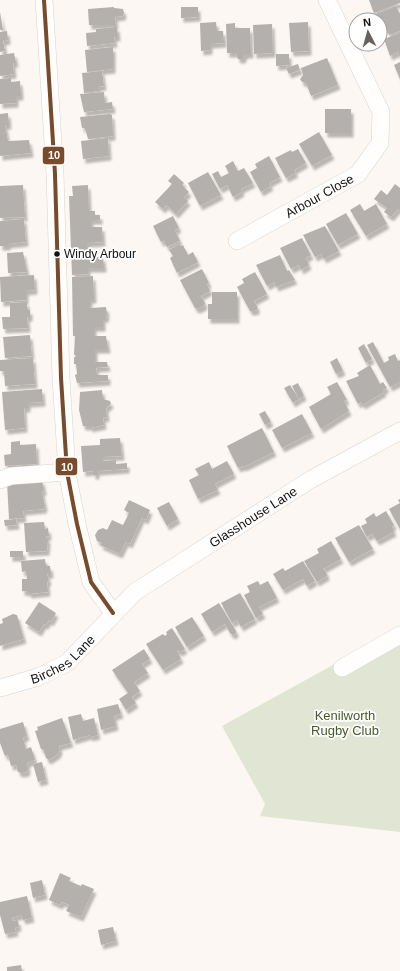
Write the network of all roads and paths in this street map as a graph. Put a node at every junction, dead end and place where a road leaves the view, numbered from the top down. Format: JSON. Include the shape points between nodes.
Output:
{"nodes":[{"id":1,"x":44,"y":0,"type":"edge"},
{"id":2,"x":327,"y":0,"type":"edge"},
{"id":3,"x":237,"y":241,"type":"dead end"},
{"id":4,"x":400,"y":431,"type":"edge"},
{"id":5,"x":67,"y":472,"type":"junction"},
{"id":6,"x":0,"y":480,"type":"edge"},
{"id":7,"x":113,"y":614,"type":"junction"},
{"id":8,"x":400,"y":635,"type":"edge"},
{"id":9,"x":342,"y":668,"type":"dead end"},
{"id":10,"x":0,"y":688,"type":"edge"}],
"edges":[{"from":1,"to":5,"type":"street","via":[[55,174],[61,378]]},
{"from":2,"to":3,"type":"street","name":"Arbour Close","via":[[381,112],[380,143],[358,174]]},
{"from":4,"to":7,"type":"street","name":"Glasshouse Lane","via":[[310,480],[135,592]]},
{"from":5,"to":6,"type":"street","via":[[11,476]]},
{"from":5,"to":7,"type":"street","via":[[91,582]]},
{"from":7,"to":10,"type":"street","name":"Birches Lane","via":[[67,663],[38,677]]},
{"from":8,"to":9,"type":"street"}]}
